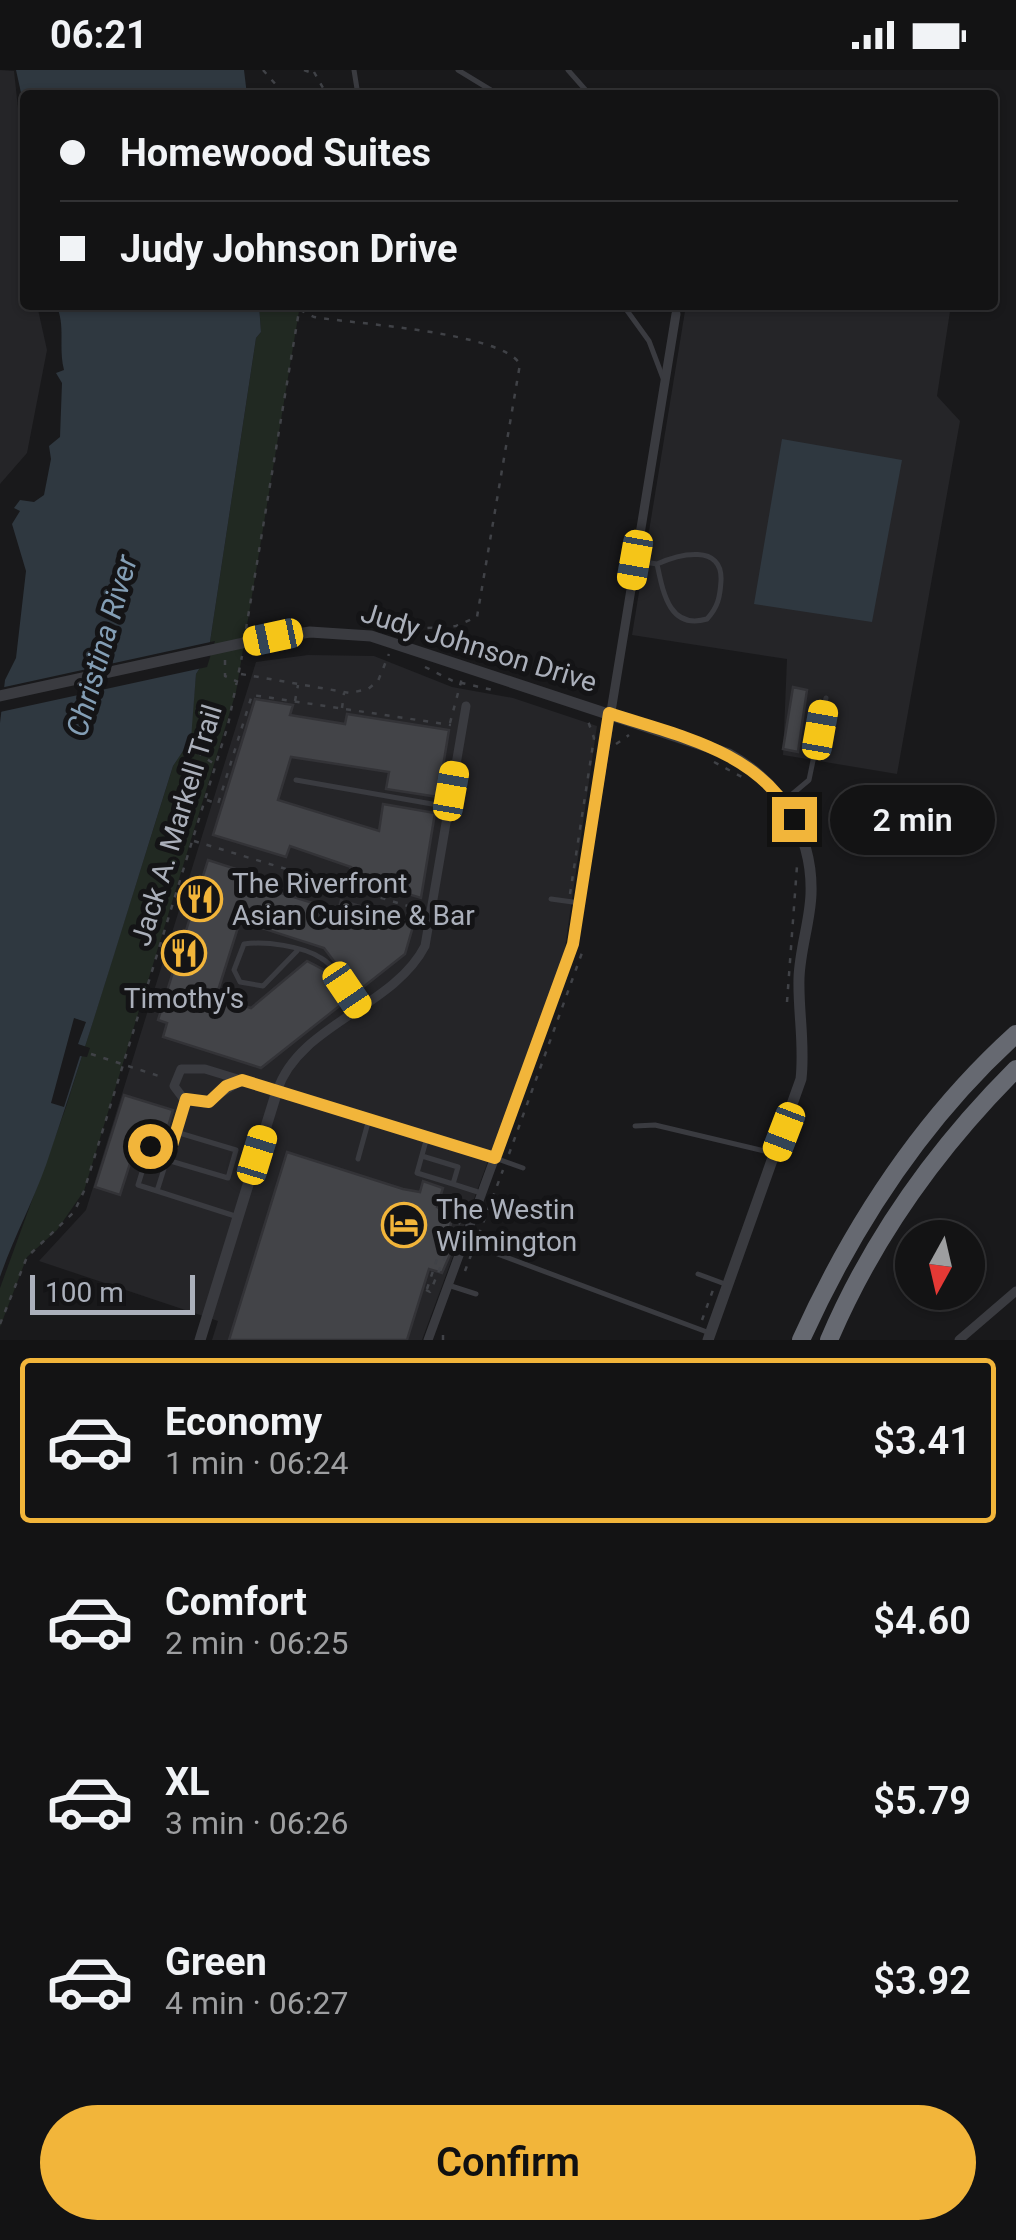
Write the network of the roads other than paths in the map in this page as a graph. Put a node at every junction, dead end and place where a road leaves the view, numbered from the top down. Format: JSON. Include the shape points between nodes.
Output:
{"nodes":[{"id":1,"x":458,"y":70,"type":"edge"},
{"id":2,"x":568,"y":70,"type":"edge"},
{"id":3,"x":491,"y":90,"type":"edge"},
{"id":4,"x":586,"y":90,"type":"edge"},
{"id":5,"x":627,"y":310,"type":"edge"},
{"id":6,"x":677,"y":310,"type":"edge"},
{"id":7,"x":664,"y":381,"type":"junction"},
{"id":8,"x":635,"y":560,"type":"junction"},
{"id":9,"x":657,"y":564,"type":"junction"},
{"id":10,"x":0,"y":696,"type":"edge"},
{"id":11,"x":826,"y":698,"type":"dead end"},
{"id":12,"x":466,"y":706,"type":"dead end"},
{"id":13,"x":608,"y":720,"type":"junction"},
{"id":14,"x":296,"y":780,"type":"dead end"},
{"id":15,"x":784,"y":802,"type":"junction"},
{"id":16,"x":448,"y":807,"type":"junction"},
{"id":17,"x":550,"y":898,"type":"dead end"},
{"id":18,"x":574,"y":902,"type":"junction"},
{"id":19,"x":298,"y":951,"type":"junction"},
{"id":20,"x":360,"y":1008,"type":"junction"},
{"id":21,"x":1016,"y":1034,"type":"edge"},
{"id":22,"x":1016,"y":1069,"type":"edge"},
{"id":23,"x":242,"y":1080,"type":"junction"},
{"id":24,"x":277,"y":1092,"type":"junction"},
{"id":25,"x":186,"y":1099,"type":"junction"},
{"id":26,"x":369,"y":1120,"type":"junction"},
{"id":27,"x":635,"y":1126,"type":"dead end"},
{"id":28,"x":176,"y":1132,"type":"junction"},
{"id":29,"x":427,"y":1137,"type":"junction"},
{"id":30,"x":170,"y":1152,"type":"junction"},
{"id":31,"x":776,"y":1154,"type":"junction"},
{"id":32,"x":422,"y":1156,"type":"junction"},
{"id":33,"x":358,"y":1158,"type":"dead end"},
{"id":34,"x":495,"y":1158,"type":"junction"},
{"id":35,"x":167,"y":1160,"type":"junction"},
{"id":36,"x":523,"y":1168,"type":"dead end"},
{"id":37,"x":453,"y":1184,"type":"junction"},
{"id":38,"x":158,"y":1191,"type":"junction"},
{"id":39,"x":477,"y":1191,"type":"junction"},
{"id":40,"x":238,"y":1217,"type":"junction"},
{"id":41,"x":492,"y":1252,"type":"dead end"},
{"id":42,"x":698,"y":1274,"type":"dead end"},
{"id":43,"x":722,"y":1283,"type":"junction"},
{"id":44,"x":448,"y":1284,"type":"junction"},
{"id":45,"x":1016,"y":1291,"type":"edge"},
{"id":46,"x":476,"y":1294,"type":"dead end"},
{"id":47,"x":706,"y":1334,"type":"edge"},
{"id":48,"x":200,"y":1340,"type":"edge"},
{"id":49,"x":428,"y":1340,"type":"edge"},
{"id":50,"x":801,"y":1340,"type":"edge"},
{"id":51,"x":829,"y":1340,"type":"edge"},
{"id":52,"x":959,"y":1340,"type":"edge"}],
"edges":[{"from":1,"to":3,"type":"lane"},
{"from":2,"to":4,"type":"lane"},
{"from":5,"to":7,"type":"lane","via":[[649,341]]},
{"from":6,"to":7,"type":"street"},
{"from":7,"to":8,"type":"street"},
{"from":8,"to":9,"type":"lane"},
{"from":8,"to":13,"type":"street"},
{"from":9,"to":9,"type":"lane","via":[[669,608],[678,618],[706,619],[720,598],[716,561],[678,554]]},
{"from":10,"to":13,"type":"street","name":"Judy Johnson Drive","bridge":true,"via":[[249,640],[346,632],[465,664]]},
{"from":11,"to":15,"type":"lane","via":[[808,780]]},
{"from":12,"to":16,"type":"street"},
{"from":13,"to":15,"type":"street","name":"Judy Johnson Drive","via":[[729,754]]},
{"from":13,"to":18,"type":"street"},
{"from":14,"to":16,"type":"lane"},
{"from":15,"to":31,"type":"street","name":"Judy Johnson Drive","via":[[807,852],[811,896],[799,980],[801,1079]]},
{"from":16,"to":20,"type":"street","via":[[424,946],[414,965]]},
{"from":17,"to":18,"type":"lane"},
{"from":18,"to":34,"type":"street","via":[[565,972]]},
{"from":19,"to":19,"type":"lane","via":[[244,944],[234,970],[240,982],[263,986]]},
{"from":19,"to":20,"type":"lane","via":[[321,957]]},
{"from":20,"to":24,"type":"street","via":[[294,1060]]},
{"from":21,"to":50,"type":"highway","via":[[898,1167],[842,1255]]},
{"from":22,"to":51,"type":"highway","via":[[914,1186],[863,1266]]},
{"from":23,"to":24,"type":"street"},
{"from":23,"to":25,"type":"street","via":[[209,1102]]},
{"from":23,"to":25,"type":"street","via":[[181,1069],[175,1091]]},
{"from":24,"to":26,"type":"street"},
{"from":24,"to":40,"type":"street"},
{"from":25,"to":28,"type":"lane"},
{"from":26,"to":29,"type":"street"},
{"from":26,"to":33,"type":"lane"},
{"from":27,"to":31,"type":"lane"},
{"from":28,"to":30,"type":"lane"},
{"from":28,"to":35,"type":"lane","via":[[236,1150],[228,1178]]},
{"from":29,"to":32,"type":"lane"},
{"from":29,"to":34,"type":"street"},
{"from":30,"to":35,"type":"lane"},
{"from":30,"to":38,"type":"lane","via":[[150,1146],[138,1185]]},
{"from":31,"to":43,"type":"street","name":"Judy Johnson Drive"},
{"from":32,"to":37,"type":"lane","via":[[417,1174]]},
{"from":32,"to":37,"type":"lane","via":[[458,1166]]},
{"from":34,"to":36,"type":"lane"},
{"from":34,"to":39,"type":"street"},
{"from":35,"to":38,"type":"lane"},
{"from":37,"to":39,"type":"lane"},
{"from":38,"to":40,"type":"lane"},
{"from":39,"to":44,"type":"street"},
{"from":40,"to":48,"type":"street"},
{"from":41,"to":47,"type":"lane"},
{"from":42,"to":43,"type":"lane"},
{"from":43,"to":47,"type":"street","name":"Judy Johnson Drive"},
{"from":44,"to":46,"type":"lane"},
{"from":44,"to":49,"type":"street"},
{"from":45,"to":52,"type":"street"}]}
